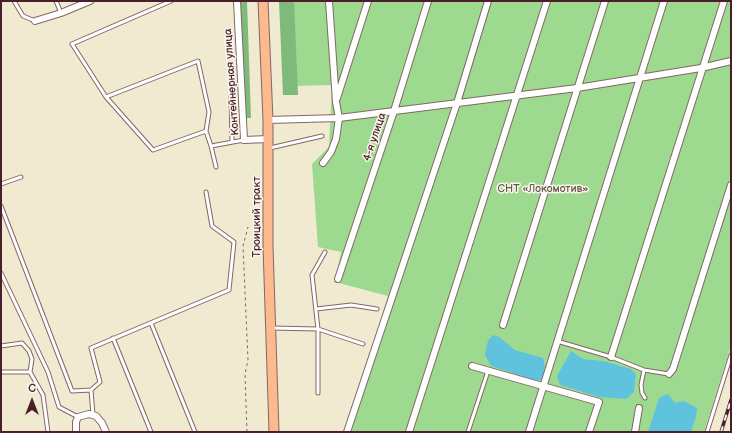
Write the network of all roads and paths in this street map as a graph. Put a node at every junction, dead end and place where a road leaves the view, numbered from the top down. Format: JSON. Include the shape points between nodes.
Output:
{"nodes":[{"id":1,"x":14,"y":1,"type":"edge"},
{"id":2,"x":56,"y":1,"type":"edge"},
{"id":3,"x":90,"y":1,"type":"edge"},
{"id":4,"x":171,"y":1,"type":"edge"},
{"id":5,"x":237,"y":1,"type":"edge"},
{"id":6,"x":263,"y":1,"type":"edge"},
{"id":7,"x":329,"y":1,"type":"edge"},
{"id":8,"x":368,"y":1,"type":"edge"},
{"id":9,"x":428,"y":1,"type":"edge"},
{"id":10,"x":488,"y":1,"type":"edge"},
{"id":11,"x":547,"y":1,"type":"edge"},
{"id":12,"x":605,"y":1,"type":"edge"},
{"id":13,"x":664,"y":1,"type":"edge"},
{"id":14,"x":724,"y":1,"type":"edge"},
{"id":15,"x":61,"y":13,"type":"junction"},
{"id":16,"x":35,"y":21,"type":"joint"},
{"id":17,"x":731,"y":62,"type":"edge"},
{"id":18,"x":701,"y":68,"type":"junction"},
{"id":19,"x":639,"y":77,"type":"junction"},
{"id":20,"x":577,"y":88,"type":"junction"},
{"id":21,"x":231,"y":96,"type":"dead end"},
{"id":22,"x":517,"y":96,"type":"junction"},
{"id":23,"x":106,"y":97,"type":"junction"},
{"id":24,"x":336,"y":102,"type":"junction"},
{"id":25,"x":457,"y":103,"type":"junction"},
{"id":26,"x":394,"y":111,"type":"junction"},
{"id":27,"x":339,"y":118,"type":"junction"},
{"id":28,"x":268,"y":120,"type":"junction"},
{"id":29,"x":206,"y":132,"type":"junction"},
{"id":30,"x":322,"y":136,"type":"dead end"},
{"id":31,"x":244,"y":140,"type":"junction"},
{"id":32,"x":232,"y":142,"type":"junction"},
{"id":33,"x":268,"y":144,"type":"junction"},
{"id":34,"x":211,"y":146,"type":"junction"},
{"id":35,"x":323,"y":163,"type":"dead end"},
{"id":36,"x":216,"y":167,"type":"dead end"},
{"id":37,"x":21,"y":177,"type":"dead end"},
{"id":38,"x":1,"y":184,"type":"edge"},
{"id":39,"x":731,"y":185,"type":"edge"},
{"id":40,"x":206,"y":192,"type":"dead end"},
{"id":41,"x":1,"y":206,"type":"edge"},
{"id":42,"x":248,"y":227,"type":"dead end"},
{"id":43,"x":325,"y":252,"type":"dead end"},
{"id":44,"x":1,"y":273,"type":"edge"},
{"id":45,"x":338,"y":279,"type":"dead end"},
{"id":46,"x":316,"y":309,"type":"junction"},
{"id":47,"x":377,"y":309,"type":"dead end"},
{"id":48,"x":151,"y":323,"type":"junction"},
{"id":49,"x":503,"y":325,"type":"dead end"},
{"id":50,"x":271,"y":328,"type":"junction"},
{"id":51,"x":318,"y":329,"type":"junction"},
{"id":52,"x":114,"y":338,"type":"junction"},
{"id":53,"x":557,"y":341,"type":"junction"},
{"id":54,"x":363,"y":344,"type":"dead end"},
{"id":55,"x":1,"y":346,"type":"edge"},
{"id":56,"x":731,"y":355,"type":"edge"},
{"id":57,"x":611,"y":357,"type":"junction"},
{"id":58,"x":472,"y":366,"type":"dead end"},
{"id":59,"x":644,"y":370,"type":"junction"},
{"id":60,"x":488,"y":371,"type":"junction"},
{"id":61,"x":1,"y":372,"type":"edge"},
{"id":62,"x":30,"y":372,"type":"junction"},
{"id":63,"x":669,"y":374,"type":"joint"},
{"id":64,"x":544,"y":386,"type":"junction"},
{"id":65,"x":90,"y":390,"type":"junction"},
{"id":66,"x":318,"y":393,"type":"dead end"},
{"id":67,"x":645,"y":398,"type":"dead end"},
{"id":68,"x":639,"y":408,"type":"dead end"},
{"id":69,"x":93,"y":415,"type":"junction"},
{"id":70,"x":78,"y":417,"type":"junction"},
{"id":71,"x":48,"y":432,"type":"edge"},
{"id":72,"x":76,"y":432,"type":"edge"},
{"id":73,"x":106,"y":432,"type":"edge"},
{"id":74,"x":150,"y":432,"type":"edge"},
{"id":75,"x":195,"y":432,"type":"edge"},
{"id":76,"x":247,"y":432,"type":"edge"},
{"id":77,"x":274,"y":432,"type":"edge"},
{"id":78,"x":347,"y":432,"type":"edge"},
{"id":79,"x":408,"y":432,"type":"edge"},
{"id":80,"x":468,"y":432,"type":"edge"},
{"id":81,"x":529,"y":432,"type":"edge"},
{"id":82,"x":589,"y":432,"type":"edge"},
{"id":83,"x":635,"y":432,"type":"edge"},
{"id":84,"x":707,"y":432,"type":"edge"}],
"edges":[{"from":1,"to":16,"type":"lane","via":[[23,16]]},
{"from":2,"to":15,"type":"lane"},
{"from":3,"to":15,"type":"street"},
{"from":4,"to":23,"type":"lane","via":[[72,44]]},
{"from":5,"to":31,"type":"street","name":"Контейнерная улица"},
{"from":6,"to":28,"type":"main road","name":"Троицкий тракт"},
{"from":7,"to":24,"type":"street"},
{"from":8,"to":24,"type":"street"},
{"from":9,"to":26,"type":"street","name":"4-я улица"},
{"from":10,"to":25,"type":"street"},
{"from":11,"to":22,"type":"street"},
{"from":12,"to":20,"type":"street"},
{"from":13,"to":19,"type":"street"},
{"from":14,"to":18,"type":"street"},
{"from":15,"to":16,"type":"street"},
{"from":17,"to":18,"type":"street"},
{"from":18,"to":19,"type":"street"},
{"from":18,"to":57,"type":"street"},
{"from":19,"to":20,"type":"street"},
{"from":19,"to":53,"type":"street"},
{"from":20,"to":22,"type":"street"},
{"from":20,"to":49,"type":"street"},
{"from":21,"to":32,"type":"lane"},
{"from":22,"to":25,"type":"street"},
{"from":22,"to":79,"type":"street"},
{"from":23,"to":29,"type":"lane","via":[[153,150]]},
{"from":23,"to":29,"type":"lane","via":[[198,61],[209,112]]},
{"from":24,"to":27,"type":"street"},
{"from":25,"to":26,"type":"street"},
{"from":25,"to":78,"type":"street"},
{"from":26,"to":27,"type":"street"},
{"from":26,"to":45,"type":"street","name":"4-я улица"},
{"from":27,"to":28,"type":"street"},
{"from":27,"to":35,"type":"street","via":[[336,139]]},
{"from":28,"to":33,"type":"main road","name":"Троицкий тракт"},
{"from":29,"to":34,"type":"lane"},
{"from":30,"to":33,"type":"lane"},
{"from":31,"to":32,"type":"lane"},
{"from":31,"to":33,"type":"street","name":"Контейнерная улица"},
{"from":32,"to":34,"type":"lane"},
{"from":33,"to":50,"type":"main road","name":"Троицкий тракт"},
{"from":34,"to":36,"type":"lane"},
{"from":37,"to":38,"type":"lane"},
{"from":39,"to":63,"type":"street","via":[[673,369]]},
{"from":40,"to":48,"type":"lane","via":[[212,226],[234,242],[229,290]]},
{"from":41,"to":65,"type":"lane","via":[[72,391]]},
{"from":42,"to":76,"type":"path","via":[[243,246],[248,360],[245,374]]},
{"from":43,"to":46,"type":"lane","via":[[312,275]]},
{"from":44,"to":70,"type":"lane","via":[[48,372],[59,407]]},
{"from":46,"to":47,"type":"lane","via":[[351,305]]},
{"from":46,"to":51,"type":"lane"},
{"from":48,"to":52,"type":"lane"},
{"from":48,"to":75,"type":"lane"},
{"from":50,"to":51,"type":"lane"},
{"from":50,"to":77,"type":"main road","name":"Троицкий тракт"},
{"from":51,"to":54,"type":"lane"},
{"from":51,"to":66,"type":"lane"},
{"from":52,"to":65,"type":"lane","via":[[92,348],[100,382]]},
{"from":52,"to":74,"type":"lane"},
{"from":53,"to":57,"type":"lane"},
{"from":53,"to":64,"type":"street"},
{"from":55,"to":62,"type":"lane","via":[[22,342],[32,360]]},
{"from":56,"to":84,"type":"lane"},
{"from":57,"to":59,"type":"lane"},
{"from":58,"to":60,"type":"street"},
{"from":59,"to":63,"type":"lane"},
{"from":59,"to":67,"type":"lane","via":[[641,386]]},
{"from":60,"to":64,"type":"street"},
{"from":60,"to":80,"type":"lane"},
{"from":61,"to":62,"type":"lane"},
{"from":62,"to":71,"type":"lane","via":[[43,394]]},
{"from":64,"to":81,"type":"street"},
{"from":64,"to":82,"type":"street","via":[[599,402]]},
{"from":65,"to":69,"type":"lane"},
{"from":68,"to":83,"type":"street"},
{"from":69,"to":70,"type":"street"},
{"from":69,"to":73,"type":"street","via":[[102,423]]},
{"from":70,"to":72,"type":"street"}]}
